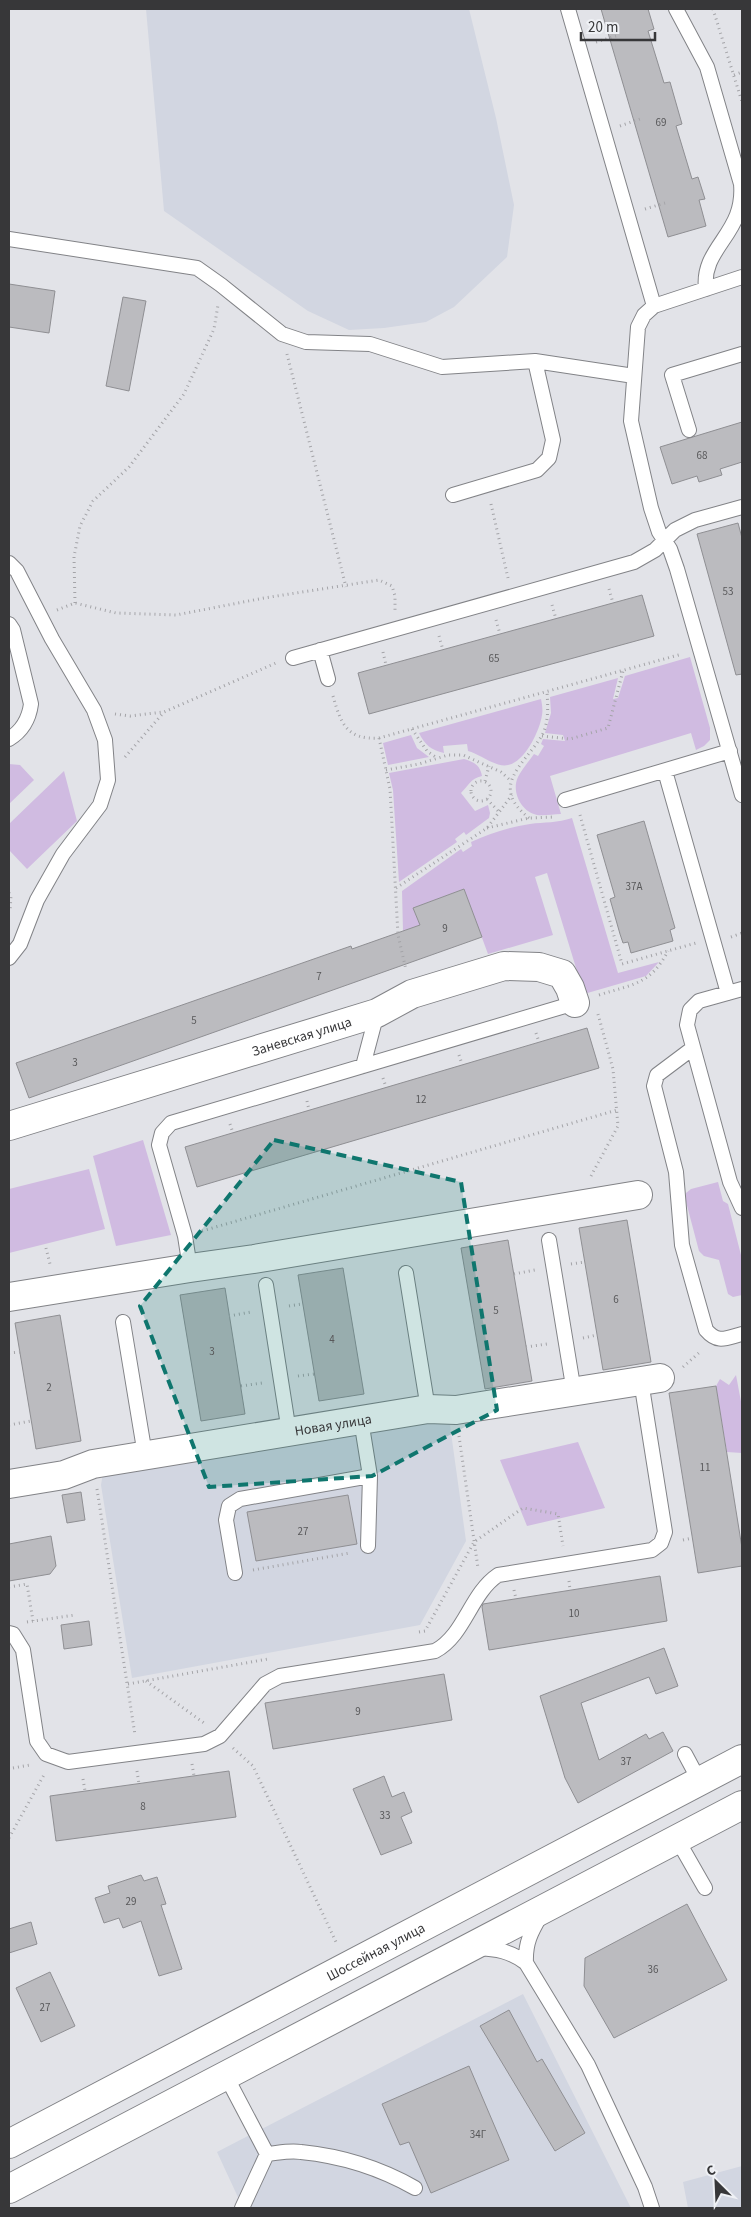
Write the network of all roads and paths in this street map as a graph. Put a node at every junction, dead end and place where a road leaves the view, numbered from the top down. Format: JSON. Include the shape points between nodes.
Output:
{"nodes":[{"id":1,"x":568,"y":9,"type":"edge"},
{"id":2,"x":676,"y":9,"type":"edge"},
{"id":3,"x":713,"y":9,"type":"edge"},
{"id":4,"x":616,"y":36,"type":"dead end"},
{"id":5,"x":601,"y":40,"type":"dead end"},
{"id":6,"x":742,"y":102,"type":"edge"},
{"id":7,"x":640,"y":120,"type":"dead end"},
{"id":8,"x":626,"y":124,"type":"dead end"},
{"id":9,"x":665,"y":203,"type":"dead end"},
{"id":10,"x":651,"y":207,"type":"dead end"},
{"id":11,"x":9,"y":239,"type":"edge"},
{"id":12,"x":742,"y":277,"type":"edge"},
{"id":13,"x":221,"y":285,"type":"junction"},
{"id":14,"x":706,"y":289,"type":"junction"},
{"id":15,"x":654,"y":306,"type":"junction"},
{"id":16,"x":282,"y":334,"type":"junction"},
{"id":17,"x":742,"y":354,"type":"edge"},
{"id":18,"x":535,"y":361,"type":"junction"},
{"id":19,"x":634,"y":376,"type":"junction"},
{"id":20,"x":689,"y":430,"type":"dead end"},
{"id":21,"x":486,"y":485,"type":"junction"},
{"id":22,"x":453,"y":495,"type":"dead end"},
{"id":23,"x":742,"y":507,"type":"edge"},
{"id":24,"x":664,"y":540,"type":"junction"},
{"id":25,"x":9,"y":563,"type":"edge"},
{"id":26,"x":346,"y":587,"type":"junction"},
{"id":27,"x":512,"y":596,"type":"junction"},
{"id":28,"x":75,"y":603,"type":"junction"},
{"id":29,"x":41,"y":617,"type":"junction"},
{"id":30,"x":9,"y":624,"type":"edge"},
{"id":31,"x":387,"y":631,"type":"junction"},
{"id":32,"x":700,"y":649,"type":"junction"},
{"id":33,"x":320,"y":650,"type":"junction"},
{"id":34,"x":293,"y":658,"type":"joint"},
{"id":35,"x":623,"y":670,"type":"junction"},
{"id":36,"x":328,"y":679,"type":"joint"},
{"id":37,"x":547,"y":692,"type":"junction"},
{"id":38,"x":94,"y":710,"type":"junction"},
{"id":39,"x":164,"y":712,"type":"junction"},
{"id":40,"x":412,"y":729,"type":"junction"},
{"id":41,"x":542,"y":736,"type":"junction"},
{"id":42,"x":379,"y":738,"type":"junction"},
{"id":43,"x":9,"y":740,"type":"edge"},
{"id":44,"x":730,"y":751,"type":"junction"},
{"id":45,"x":438,"y":758,"type":"junction"},
{"id":46,"x":489,"y":766,"type":"junction"},
{"id":47,"x":386,"y":770,"type":"junction"},
{"id":48,"x":665,"y":771,"type":"junction"},
{"id":49,"x":108,"y":780,"type":"junction"},
{"id":50,"x":485,"y":781,"type":"junction"},
{"id":51,"x":511,"y":781,"type":"junction"},
{"id":52,"x":742,"y":795,"type":"edge"},
{"id":53,"x":512,"y":796,"type":"junction"},
{"id":54,"x":487,"y":799,"type":"junction"},
{"id":55,"x":570,"y":799,"type":"joint"},
{"id":56,"x":500,"y":813,"type":"junction"},
{"id":57,"x":529,"y":818,"type":"dead end"},
{"id":58,"x":396,"y":888,"type":"junction"},
{"id":59,"x":713,"y":940,"type":"junction"},
{"id":60,"x":668,"y":950,"type":"junction"},
{"id":61,"x":9,"y":958,"type":"edge"},
{"id":62,"x":742,"y":989,"type":"edge"},
{"id":63,"x":728,"y":993,"type":"junction"},
{"id":64,"x":412,"y":994,"type":"junction"},
{"id":65,"x":584,"y":1000,"type":"junction"},
{"id":66,"x":377,"y":1013,"type":"junction"},
{"id":67,"x":693,"y":1048,"type":"junction"},
{"id":68,"x":363,"y":1066,"type":"junction"},
{"id":69,"x":617,"y":1110,"type":"junction"},
{"id":70,"x":9,"y":1126,"type":"edge"},
{"id":71,"x":638,"y":1195,"type":"dead end"},
{"id":72,"x":575,"y":1205,"type":"junction"},
{"id":73,"x":742,"y":1208,"type":"edge"},
{"id":74,"x":185,"y":1236,"type":"junction"},
{"id":75,"x":549,"y":1240,"type":"dead end"},
{"id":76,"x":190,"y":1268,"type":"junction"},
{"id":77,"x":406,"y":1273,"type":"dead end"},
{"id":78,"x":266,"y":1286,"type":"dead end"},
{"id":79,"x":9,"y":1297,"type":"edge"},
{"id":80,"x":123,"y":1322,"type":"dead end"},
{"id":81,"x":742,"y":1334,"type":"edge"},
{"id":82,"x":712,"y":1338,"type":"junction"},
{"id":83,"x":20,"y":1352,"type":"dead end"},
{"id":84,"x":9,"y":1354,"type":"edge"},
{"id":85,"x":650,"y":1380,"type":"junction"},
{"id":86,"x":574,"y":1392,"type":"junction"},
{"id":87,"x":428,"y":1409,"type":"junction"},
{"id":88,"x":456,"y":1410,"type":"junction"},
{"id":89,"x":361,"y":1420,"type":"junction"},
{"id":90,"x":31,"y":1421,"type":"dead end"},
{"id":91,"x":9,"y":1425,"type":"edge"},
{"id":92,"x":288,"y":1432,"type":"junction"},
{"id":93,"x":145,"y":1455,"type":"junction"},
{"id":94,"x":93,"y":1464,"type":"junction"},
{"id":95,"x":370,"y":1476,"type":"junction"},
{"id":96,"x":9,"y":1484,"type":"edge"},
{"id":97,"x":474,"y":1542,"type":"junction"},
{"id":98,"x":368,"y":1546,"type":"joint"},
{"id":99,"x":566,"y":1564,"type":"junction"},
{"id":100,"x":235,"y":1574,"type":"joint"},
{"id":101,"x":486,"y":1583,"type":"junction"},
{"id":102,"x":9,"y":1587,"type":"edge"},
{"id":103,"x":75,"y":1615,"type":"dead end"},
{"id":104,"x":33,"y":1621,"type":"junction"},
{"id":105,"x":415,"y":1632,"type":"dead end"},
{"id":106,"x":11,"y":1634,"type":"edge"},
{"id":107,"x":271,"y":1658,"type":"dead end"},
{"id":108,"x":146,"y":1681,"type":"junction"},
{"id":109,"x":128,"y":1684,"type":"junction"},
{"id":110,"x":220,"y":1736,"type":"junction"},
{"id":111,"x":137,"y":1753,"type":"junction"},
{"id":112,"x":685,"y":1754,"type":"dead end"},
{"id":113,"x":742,"y":1759,"type":"edge"},
{"id":114,"x":46,"y":1769,"type":"dead end"},
{"id":115,"x":700,"y":1782,"type":"junction"},
{"id":116,"x":742,"y":1805,"type":"edge"},
{"id":117,"x":9,"y":1838,"type":"edge"},
{"id":118,"x":677,"y":1839,"type":"junction"},
{"id":119,"x":705,"y":1888,"type":"dead end"},
{"id":120,"x":546,"y":1907,"type":"junction"},
{"id":121,"x":338,"y":1947,"type":"dead end"},
{"id":122,"x":468,"y":1948,"type":"junction"},
{"id":123,"x":526,"y":1963,"type":"junction"},
{"id":124,"x":226,"y":2076,"type":"junction"},
{"id":125,"x":9,"y":2144,"type":"edge"},
{"id":126,"x":267,"y":2154,"type":"junction"},
{"id":127,"x":415,"y":2188,"type":"dead end"},
{"id":128,"x":9,"y":2190,"type":"edge"},
{"id":129,"x":242,"y":2208,"type":"edge"},
{"id":130,"x":652,"y":2208,"type":"edge"}],
"edges":[{"from":1,"to":15,"type":"lane"},
{"from":2,"to":14,"type":"lane","via":[[708,68],[741,184],[742,200],[737,216],[708,263],[704,276]]},
{"from":3,"to":6,"type":"path"},
{"from":4,"to":5,"type":"path"},
{"from":7,"to":8,"type":"path"},
{"from":9,"to":10,"type":"path"},
{"from":11,"to":13,"type":"lane","via":[[197,268]]},
{"from":12,"to":14,"type":"lane"},
{"from":13,"to":16,"type":"lane"},
{"from":13,"to":28,"type":"path","via":[[214,329],[184,394],[129,467],[93,501],[80,526],[74,557]]},
{"from":14,"to":15,"type":"lane"},
{"from":15,"to":19,"type":"lane","via":[[644,314],[638,327]]},
{"from":16,"to":18,"type":"lane","via":[[306,342],[370,344],[442,367]]},
{"from":16,"to":26,"type":"path"},
{"from":17,"to":20,"type":"lane","via":[[672,375]]},
{"from":18,"to":19,"type":"lane"},
{"from":18,"to":21,"type":"lane","via":[[553,440],[549,458],[537,470]]},
{"from":19,"to":24,"type":"lane","via":[[631,421],[651,508]]},
{"from":21,"to":22,"type":"lane"},
{"from":21,"to":27,"type":"path"},
{"from":23,"to":24,"type":"lane","via":[[695,520]]},
{"from":24,"to":27,"type":"lane","via":[[655,550],[634,562]]},
{"from":24,"to":32,"type":"lane","via":[[677,569]]},
{"from":25,"to":29,"type":"lane"},
{"from":26,"to":28,"type":"path","via":[[176,615],[116,613]]},
{"from":26,"to":31,"type":"path","via":[[379,580],[392,586],[396,596]]},
{"from":27,"to":31,"type":"lane"},
{"from":28,"to":29,"type":"path"},
{"from":29,"to":38,"type":"lane"},
{"from":30,"to":43,"type":"lane","via":[[31,704],[30,714],[22,728]]},
{"from":31,"to":33,"type":"lane"},
{"from":32,"to":35,"type":"path"},
{"from":32,"to":44,"type":"lane"},
{"from":33,"to":34,"type":"lane"},
{"from":33,"to":36,"type":"lane"},
{"from":34,"to":39,"type":"path"},
{"from":35,"to":37,"type":"path"},
{"from":35,"to":41,"type":"path","via":[[608,728],[570,739]]},
{"from":36,"to":42,"type":"path","via":[[339,718],[351,733],[364,739]]},
{"from":37,"to":40,"type":"path"},
{"from":37,"to":41,"type":"path","via":[[548,713]]},
{"from":38,"to":39,"type":"path","via":[[130,716]]},
{"from":38,"to":49,"type":"lane","via":[[105,740]]},
{"from":39,"to":49,"type":"path"},
{"from":40,"to":42,"type":"path"},
{"from":40,"to":45,"type":"path","via":[[427,751]]},
{"from":41,"to":51,"type":"path","via":[[516,768]]},
{"from":42,"to":47,"type":"path"},
{"from":44,"to":48,"type":"lane"},
{"from":44,"to":52,"type":"lane"},
{"from":45,"to":46,"type":"path","via":[[463,755]]},
{"from":45,"to":47,"type":"path"},
{"from":46,"to":50,"type":"path"},
{"from":46,"to":51,"type":"path"},
{"from":47,"to":58,"type":"path"},
{"from":48,"to":55,"type":"lane"},
{"from":48,"to":59,"type":"lane"},
{"from":49,"to":61,"type":"lane","via":[[100,805],[63,854],[37,900],[20,944]]},
{"from":50,"to":54,"type":"path","via":[[491,789]]},
{"from":50,"to":54,"type":"path","via":[[474,782],[470,792],[477,800]]},
{"from":51,"to":53,"type":"path"},
{"from":53,"to":56,"type":"path"},
{"from":53,"to":57,"type":"path","via":[[518,809]]},
{"from":54,"to":56,"type":"path"},
{"from":55,"to":60,"type":"path","via":[[622,964]]},
{"from":56,"to":58,"type":"path","via":[[487,828]]},
{"from":58,"to":64,"type":"path","via":[[398,935]]},
{"from":59,"to":60,"type":"path"},
{"from":59,"to":63,"type":"lane"},
{"from":60,"to":65,"type":"path","via":[[661,964],[645,980]]},
{"from":62,"to":63,"type":"lane"},
{"from":63,"to":67,"type":"lane","via":[[700,1001],[690,1010],[687,1025]]},
{"from":64,"to":65,"type":"street","name":"Заневская улица","via":[[504,966],[539,966],[562,974],[570,988]]},
{"from":64,"to":66,"type":"street","name":"Заневская улица"},
{"from":65,"to":68,"type":"lane"},
{"from":65,"to":69,"type":"path","via":[[613,1069]]},
{"from":66,"to":68,"type":"lane"},
{"from":66,"to":70,"type":"street","name":"Заневская улица"},
{"from":67,"to":73,"type":"lane","via":[[730,1182]]},
{"from":67,"to":82,"type":"lane","via":[[657,1076],[654,1086],[676,1172],[682,1245],[706,1330]]},
{"from":68,"to":74,"type":"lane","via":[[171,1123],[162,1133],[159,1145]]},
{"from":69,"to":72,"type":"path","via":[[618,1126]]},
{"from":69,"to":74,"type":"path"},
{"from":71,"to":72,"type":"street"},
{"from":72,"to":76,"type":"street"},
{"from":74,"to":76,"type":"lane"},
{"from":75,"to":86,"type":"lane"},
{"from":76,"to":79,"type":"street"},
{"from":77,"to":87,"type":"lane"},
{"from":78,"to":92,"type":"lane"},
{"from":80,"to":93,"type":"lane"},
{"from":81,"to":82,"type":"lane","via":[[722,1340]]},
{"from":82,"to":85,"type":"path","via":[[669,1379]]},
{"from":83,"to":84,"type":"path"},
{"from":85,"to":86,"type":"street","name":"Новая улица"},
{"from":85,"to":99,"type":"lane","via":[[666,1532],[652,1550]]},
{"from":86,"to":88,"type":"street","name":"Новая улица"},
{"from":87,"to":88,"type":"street","name":"Новая улица"},
{"from":87,"to":89,"type":"street","name":"Новая улица"},
{"from":88,"to":97,"type":"path"},
{"from":89,"to":92,"type":"street","name":"Новая улица"},
{"from":89,"to":95,"type":"lane"},
{"from":90,"to":91,"type":"path"},
{"from":92,"to":93,"type":"street","name":"Новая улица"},
{"from":93,"to":94,"type":"street","name":"Новая улица"},
{"from":94,"to":96,"type":"street","name":"Новая улица","via":[[64,1475]]},
{"from":94,"to":109,"type":"path"},
{"from":95,"to":98,"type":"lane"},
{"from":95,"to":100,"type":"lane","via":[[240,1498],[229,1506],[226,1520]]},
{"from":97,"to":99,"type":"path","via":[[524,1508],[558,1514]]},
{"from":97,"to":101,"type":"path","via":[[478,1571]]},
{"from":97,"to":105,"type":"path","via":[[425,1631]]},
{"from":98,"to":100,"type":"path","via":[[361,1551]]},
{"from":99,"to":101,"type":"lane","via":[[498,1575]]},
{"from":101,"to":110,"type":"lane","via":[[447,1645],[435,1651],[280,1676],[266,1684]]},
{"from":102,"to":104,"type":"path","via":[[27,1584]]},
{"from":103,"to":104,"type":"path"},
{"from":104,"to":106,"type":"path","via":[[22,1622]]},
{"from":106,"to":111,"type":"lane","via":[[22,1650],[37,1741],[46,1754],[68,1762]]},
{"from":107,"to":108,"type":"path"},
{"from":108,"to":109,"type":"path"},
{"from":108,"to":110,"type":"path"},
{"from":109,"to":111,"type":"path"},
{"from":110,"to":111,"type":"lane","via":[[204,1744]]},
{"from":110,"to":121,"type":"path","via":[[253,1766]]},
{"from":112,"to":115,"type":"lane"},
{"from":113,"to":115,"type":"street","name":"Шоссейная улица"},
{"from":114,"to":117,"type":"path"},
{"from":115,"to":125,"type":"street","name":"Шоссейная улица"},
{"from":116,"to":118,"type":"street"},
{"from":118,"to":119,"type":"lane"},
{"from":118,"to":120,"type":"street"},
{"from":120,"to":122,"type":"street"},
{"from":120,"to":123,"type":"lane","via":[[528,1936]]},
{"from":122,"to":123,"type":"lane","via":[[503,1950]]},
{"from":122,"to":124,"type":"street"},
{"from":123,"to":130,"type":"lane","via":[[588,2065]]},
{"from":124,"to":126,"type":"lane"},
{"from":124,"to":128,"type":"street"},
{"from":126,"to":127,"type":"lane","via":[[300,2151],[364,2164]]},
{"from":126,"to":129,"type":"lane"}]}
